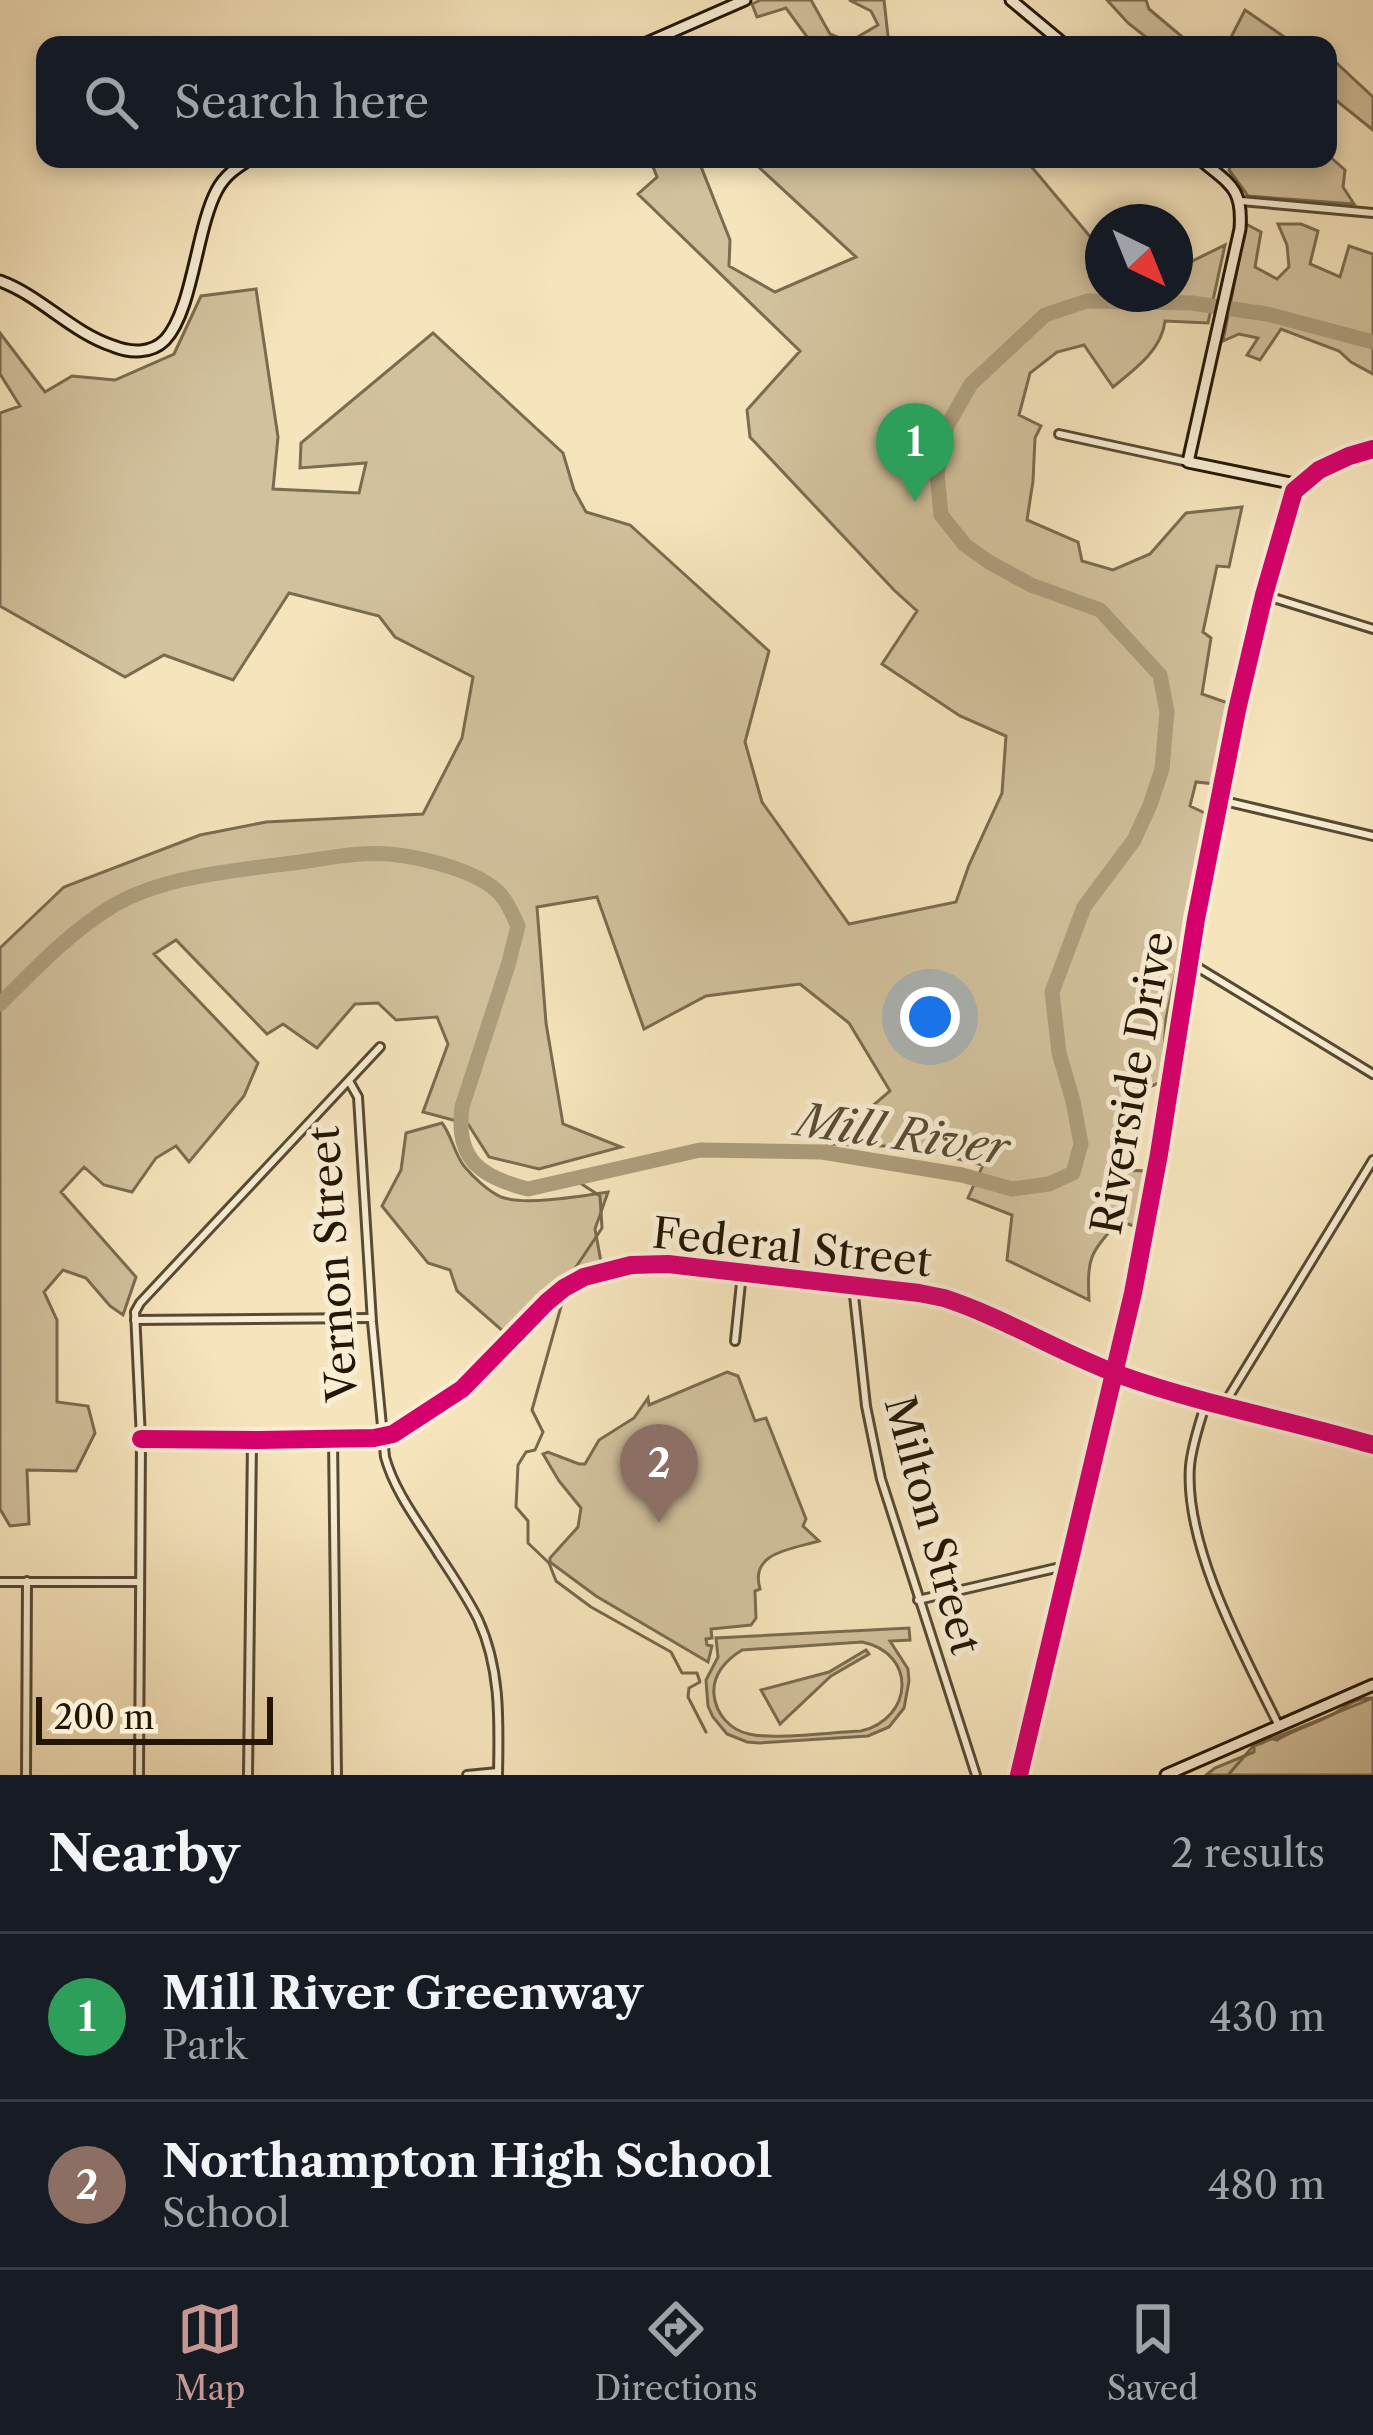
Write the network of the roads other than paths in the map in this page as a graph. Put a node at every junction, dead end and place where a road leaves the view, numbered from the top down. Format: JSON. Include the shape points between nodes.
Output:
{"nodes":[{"id":1,"x":745,"y":0,"type":"edge"},
{"id":2,"x":1011,"y":0,"type":"edge"},
{"id":3,"x":663,"y":36,"type":"edge"},
{"id":4,"x":1053,"y":36,"type":"edge"},
{"id":5,"x":235,"y":168,"type":"edge"},
{"id":6,"x":1210,"y":168,"type":"edge"},
{"id":7,"x":1241,"y":201,"type":"junction"},
{"id":8,"x":1373,"y":213,"type":"edge"},
{"id":9,"x":0,"y":280,"type":"edge"},
{"id":10,"x":1058,"y":434,"type":"dead end"},
{"id":11,"x":1373,"y":451,"type":"edge"},
{"id":12,"x":1188,"y":462,"type":"junction"},
{"id":13,"x":1300,"y":485,"type":"junction"},
{"id":14,"x":1264,"y":595,"type":"junction"},
{"id":15,"x":1373,"y":629,"type":"edge"},
{"id":16,"x":1220,"y":800,"type":"junction"},
{"id":17,"x":1373,"y":836,"type":"edge"},
{"id":18,"x":1189,"y":962,"type":"junction"},
{"id":19,"x":380,"y":1046,"type":"dead end"},
{"id":20,"x":1373,"y":1074,"type":"edge"},
{"id":21,"x":349,"y":1081,"type":"junction"},
{"id":22,"x":1373,"y":1160,"type":"edge"},
{"id":23,"x":742,"y":1273,"type":"junction"},
{"id":24,"x":853,"y":1286,"type":"junction"},
{"id":25,"x":372,"y":1318,"type":"junction"},
{"id":26,"x":135,"y":1320,"type":"junction"},
{"id":27,"x":735,"y":1341,"type":"dead end"},
{"id":28,"x":1114,"y":1372,"type":"junction"},
{"id":29,"x":1206,"y":1402,"type":"junction"},
{"id":30,"x":1223,"y":1406,"type":"junction"},
{"id":31,"x":382,"y":1437,"type":"junction"},
{"id":32,"x":333,"y":1438,"type":"junction"},
{"id":33,"x":141,"y":1439,"type":"junction"},
{"id":34,"x":252,"y":1441,"type":"junction"},
{"id":35,"x":1373,"y":1446,"type":"edge"},
{"id":36,"x":1069,"y":1565,"type":"junction"},
{"id":37,"x":0,"y":1582,"type":"edge"},
{"id":38,"x":26,"y":1582,"type":"junction"},
{"id":39,"x":139,"y":1582,"type":"junction"},
{"id":40,"x":918,"y":1600,"type":"junction"},
{"id":41,"x":1373,"y":1684,"type":"edge"},
{"id":42,"x":1278,"y":1724,"type":"junction"},
{"id":43,"x":498,"y":1774,"type":"edge"},
{"id":44,"x":26,"y":1775,"type":"edge"},
{"id":45,"x":139,"y":1775,"type":"edge"},
{"id":46,"x":248,"y":1775,"type":"edge"},
{"id":47,"x":337,"y":1775,"type":"edge"},
{"id":48,"x":467,"y":1775,"type":"edge"},
{"id":49,"x":976,"y":1775,"type":"edge"},
{"id":50,"x":1019,"y":1775,"type":"edge"},
{"id":51,"x":1166,"y":1775,"type":"edge"}],
"edges":[{"from":1,"to":3,"type":"street"},
{"from":2,"to":4,"type":"street"},
{"from":5,"to":9,"type":"street","via":[[210,206],[179,316],[153,348],[112,346]]},
{"from":6,"to":7,"type":"street"},
{"from":7,"to":8,"type":"street"},
{"from":7,"to":12,"type":"street"},
{"from":10,"to":12,"type":"street"},
{"from":11,"to":13,"type":"street"},
{"from":12,"to":13,"type":"street"},
{"from":13,"to":14,"type":"street","name":"Riverside Drive"},
{"from":14,"to":15,"type":"street"},
{"from":14,"to":16,"type":"street","name":"Riverside Drive"},
{"from":16,"to":17,"type":"street"},
{"from":16,"to":18,"type":"street","name":"Riverside Drive"},
{"from":18,"to":20,"type":"street"},
{"from":18,"to":28,"type":"street","name":"Riverside Drive"},
{"from":19,"to":21,"type":"street"},
{"from":21,"to":25,"type":"street","name":"Vernon Street","via":[[358,1097]]},
{"from":21,"to":26,"type":"street","via":[[140,1303]]},
{"from":22,"to":30,"type":"street"},
{"from":23,"to":24,"type":"street","name":"Federal Street"},
{"from":23,"to":27,"type":"street"},
{"from":23,"to":31,"type":"street","name":"Federal Street","via":[[650,1263],[584,1277],[547,1302],[462,1389]]},
{"from":24,"to":28,"type":"street","name":"Federal Street","via":[[952,1301]]},
{"from":24,"to":40,"type":"street","name":"Milton Street","via":[[874,1447]]},
{"from":25,"to":26,"type":"street"},
{"from":25,"to":31,"type":"street","name":"Vernon Street"},
{"from":26,"to":33,"type":"street"},
{"from":28,"to":29,"type":"street","name":"Federal Street"},
{"from":28,"to":36,"type":"street","name":"Riverside Drive"},
{"from":29,"to":30,"type":"street","name":"Federal Street"},
{"from":29,"to":42,"type":"street","via":[[1190,1473],[1202,1549]]},
{"from":30,"to":35,"type":"street","name":"Federal Street"},
{"from":31,"to":32,"type":"street"},
{"from":31,"to":43,"type":"street","name":"Vernon Street","via":[[389,1472],[484,1633],[498,1690]]},
{"from":32,"to":34,"type":"street"},
{"from":32,"to":47,"type":"street"},
{"from":33,"to":34,"type":"street"},
{"from":33,"to":39,"type":"street"},
{"from":34,"to":46,"type":"street"},
{"from":36,"to":40,"type":"street"},
{"from":36,"to":50,"type":"street","name":"Riverside Drive"},
{"from":37,"to":38,"type":"street"},
{"from":38,"to":39,"type":"street"},
{"from":38,"to":44,"type":"street"},
{"from":39,"to":45,"type":"street"},
{"from":40,"to":49,"type":"street","name":"Milton Street"},
{"from":41,"to":42,"type":"street"},
{"from":42,"to":51,"type":"street"},
{"from":43,"to":48,"type":"street"}]}
